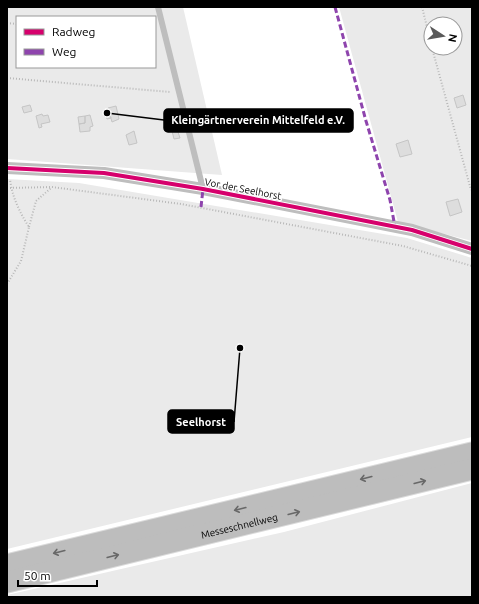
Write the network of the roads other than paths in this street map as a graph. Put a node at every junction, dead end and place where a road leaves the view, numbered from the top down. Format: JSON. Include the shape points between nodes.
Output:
{"nodes":[{"id":1,"x":158,"y":7,"type":"edge"},
{"id":2,"x":8,"y":168,"type":"edge"},
{"id":3,"x":203,"y":189,"type":"junction"},
{"id":4,"x":472,"y":249,"type":"edge"},
{"id":5,"x":472,"y":453,"type":"edge"},
{"id":6,"x":472,"y":470,"type":"edge"},
{"id":7,"x":7,"y":564,"type":"edge"},
{"id":8,"x":7,"y":582,"type":"edge"}],
"edges":[{"from":1,"to":3,"type":"lane"},
{"from":2,"to":3,"type":"street","name":"Vor der Seelhorst","via":[[104,174]]},
{"from":3,"to":4,"type":"street","name":"Vor der Seelhorst","via":[[412,230]]},
{"from":5,"to":7,"type":"highway","name":"Messeschnellweg","one_way":true},
{"from":8,"to":6,"type":"highway","name":"Messeschnellweg","one_way":true}]}
